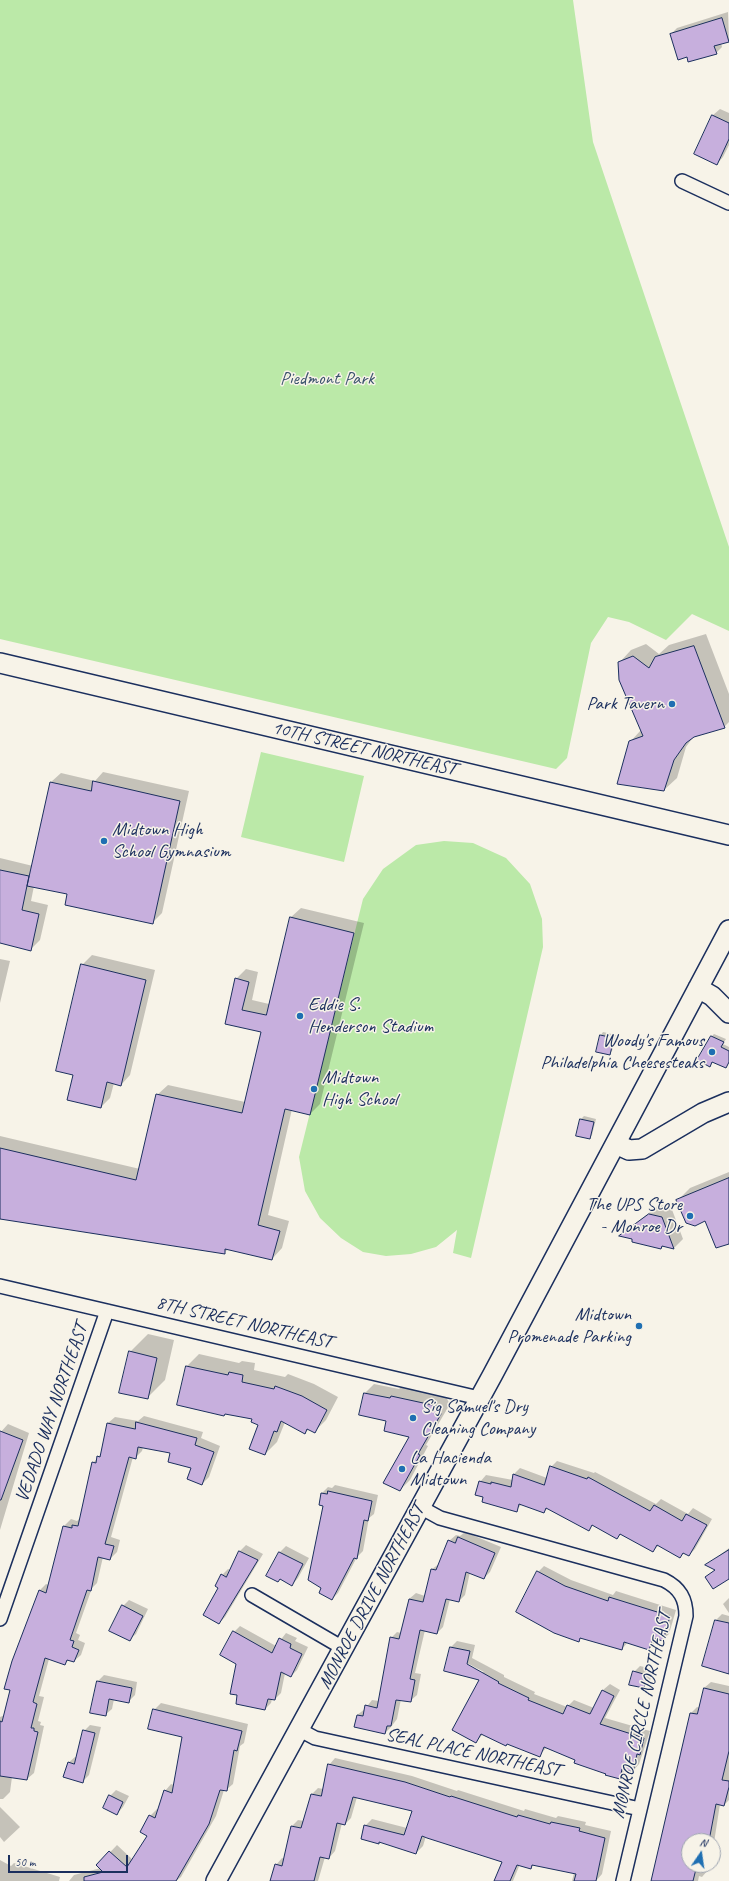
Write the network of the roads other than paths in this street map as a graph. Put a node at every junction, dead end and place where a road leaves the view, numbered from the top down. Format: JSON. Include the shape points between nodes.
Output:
{"nodes":[{"id":1,"x":682,"y":181,"type":"dead end"},
{"id":2,"x":729,"y":203,"type":"edge"},
{"id":3,"x":0,"y":663,"type":"edge"},
{"id":4,"x":729,"y":835,"type":"edge"},
{"id":5,"x":729,"y":930,"type":"edge"},
{"id":6,"x":698,"y":988,"type":"junction"},
{"id":7,"x":729,"y":1013,"type":"edge"},
{"id":8,"x":729,"y":1102,"type":"edge"},
{"id":9,"x":616,"y":1144,"type":"junction"},
{"id":10,"x":0,"y":1286,"type":"edge"},
{"id":11,"x":107,"y":1311,"type":"junction"},
{"id":12,"x":479,"y":1398,"type":"junction"},
{"id":13,"x":420,"y":1507,"type":"junction"},
{"id":14,"x":252,"y":1595,"type":"dead end"},
{"id":15,"x":0,"y":1619,"type":"edge"},
{"id":16,"x":343,"y":1648,"type":"junction"},
{"id":17,"x":300,"y":1730,"type":"junction"},
{"id":18,"x":640,"y":1809,"type":"junction"},
{"id":19,"x":216,"y":1881,"type":"edge"},
{"id":20,"x":623,"y":1881,"type":"edge"}],
"edges":[{"from":1,"to":2,"type":"street"},
{"from":3,"to":4,"type":"main road","name":"10TH STREET NORTHEAST"},
{"from":5,"to":6,"type":"main road","name":"MONROE DRIVE NORTHEAST"},
{"from":6,"to":7,"type":"main road","via":[[712,996]]},
{"from":6,"to":9,"type":"main road","name":"MONROE DRIVE NORTHEAST"},
{"from":8,"to":9,"type":"main road","via":[[703,1113],[642,1149],[629,1150]]},
{"from":9,"to":12,"type":"main road","name":"MONROE DRIVE NORTHEAST"},
{"from":10,"to":11,"type":"street","name":"8TH STREET NORTHEAST"},
{"from":11,"to":12,"type":"street","name":"8TH STREET NORTHEAST"},
{"from":11,"to":15,"type":"street","name":"VEDADO WAY NORTHEAST"},
{"from":12,"to":13,"type":"main road","name":"MONROE DRIVE NORTHEAST"},
{"from":13,"to":16,"type":"main road","name":"MONROE DRIVE NORTHEAST"},
{"from":13,"to":18,"type":"street","name":"MONROE CIRCLE NORTHEAST","via":[[440,1518],[664,1580],[680,1591],[686,1604],[686,1616]]},
{"from":14,"to":16,"type":"street"},
{"from":16,"to":17,"type":"main road","name":"MONROE DRIVE NORTHEAST"},
{"from":17,"to":18,"type":"street","name":"SEAL PLACE NORTHEAST","via":[[315,1738]]},
{"from":17,"to":19,"type":"main road","name":"MONROE DRIVE NORTHEAST"},
{"from":18,"to":20,"type":"street","name":"MONROE CIRCLE NORTHEAST"}]}
